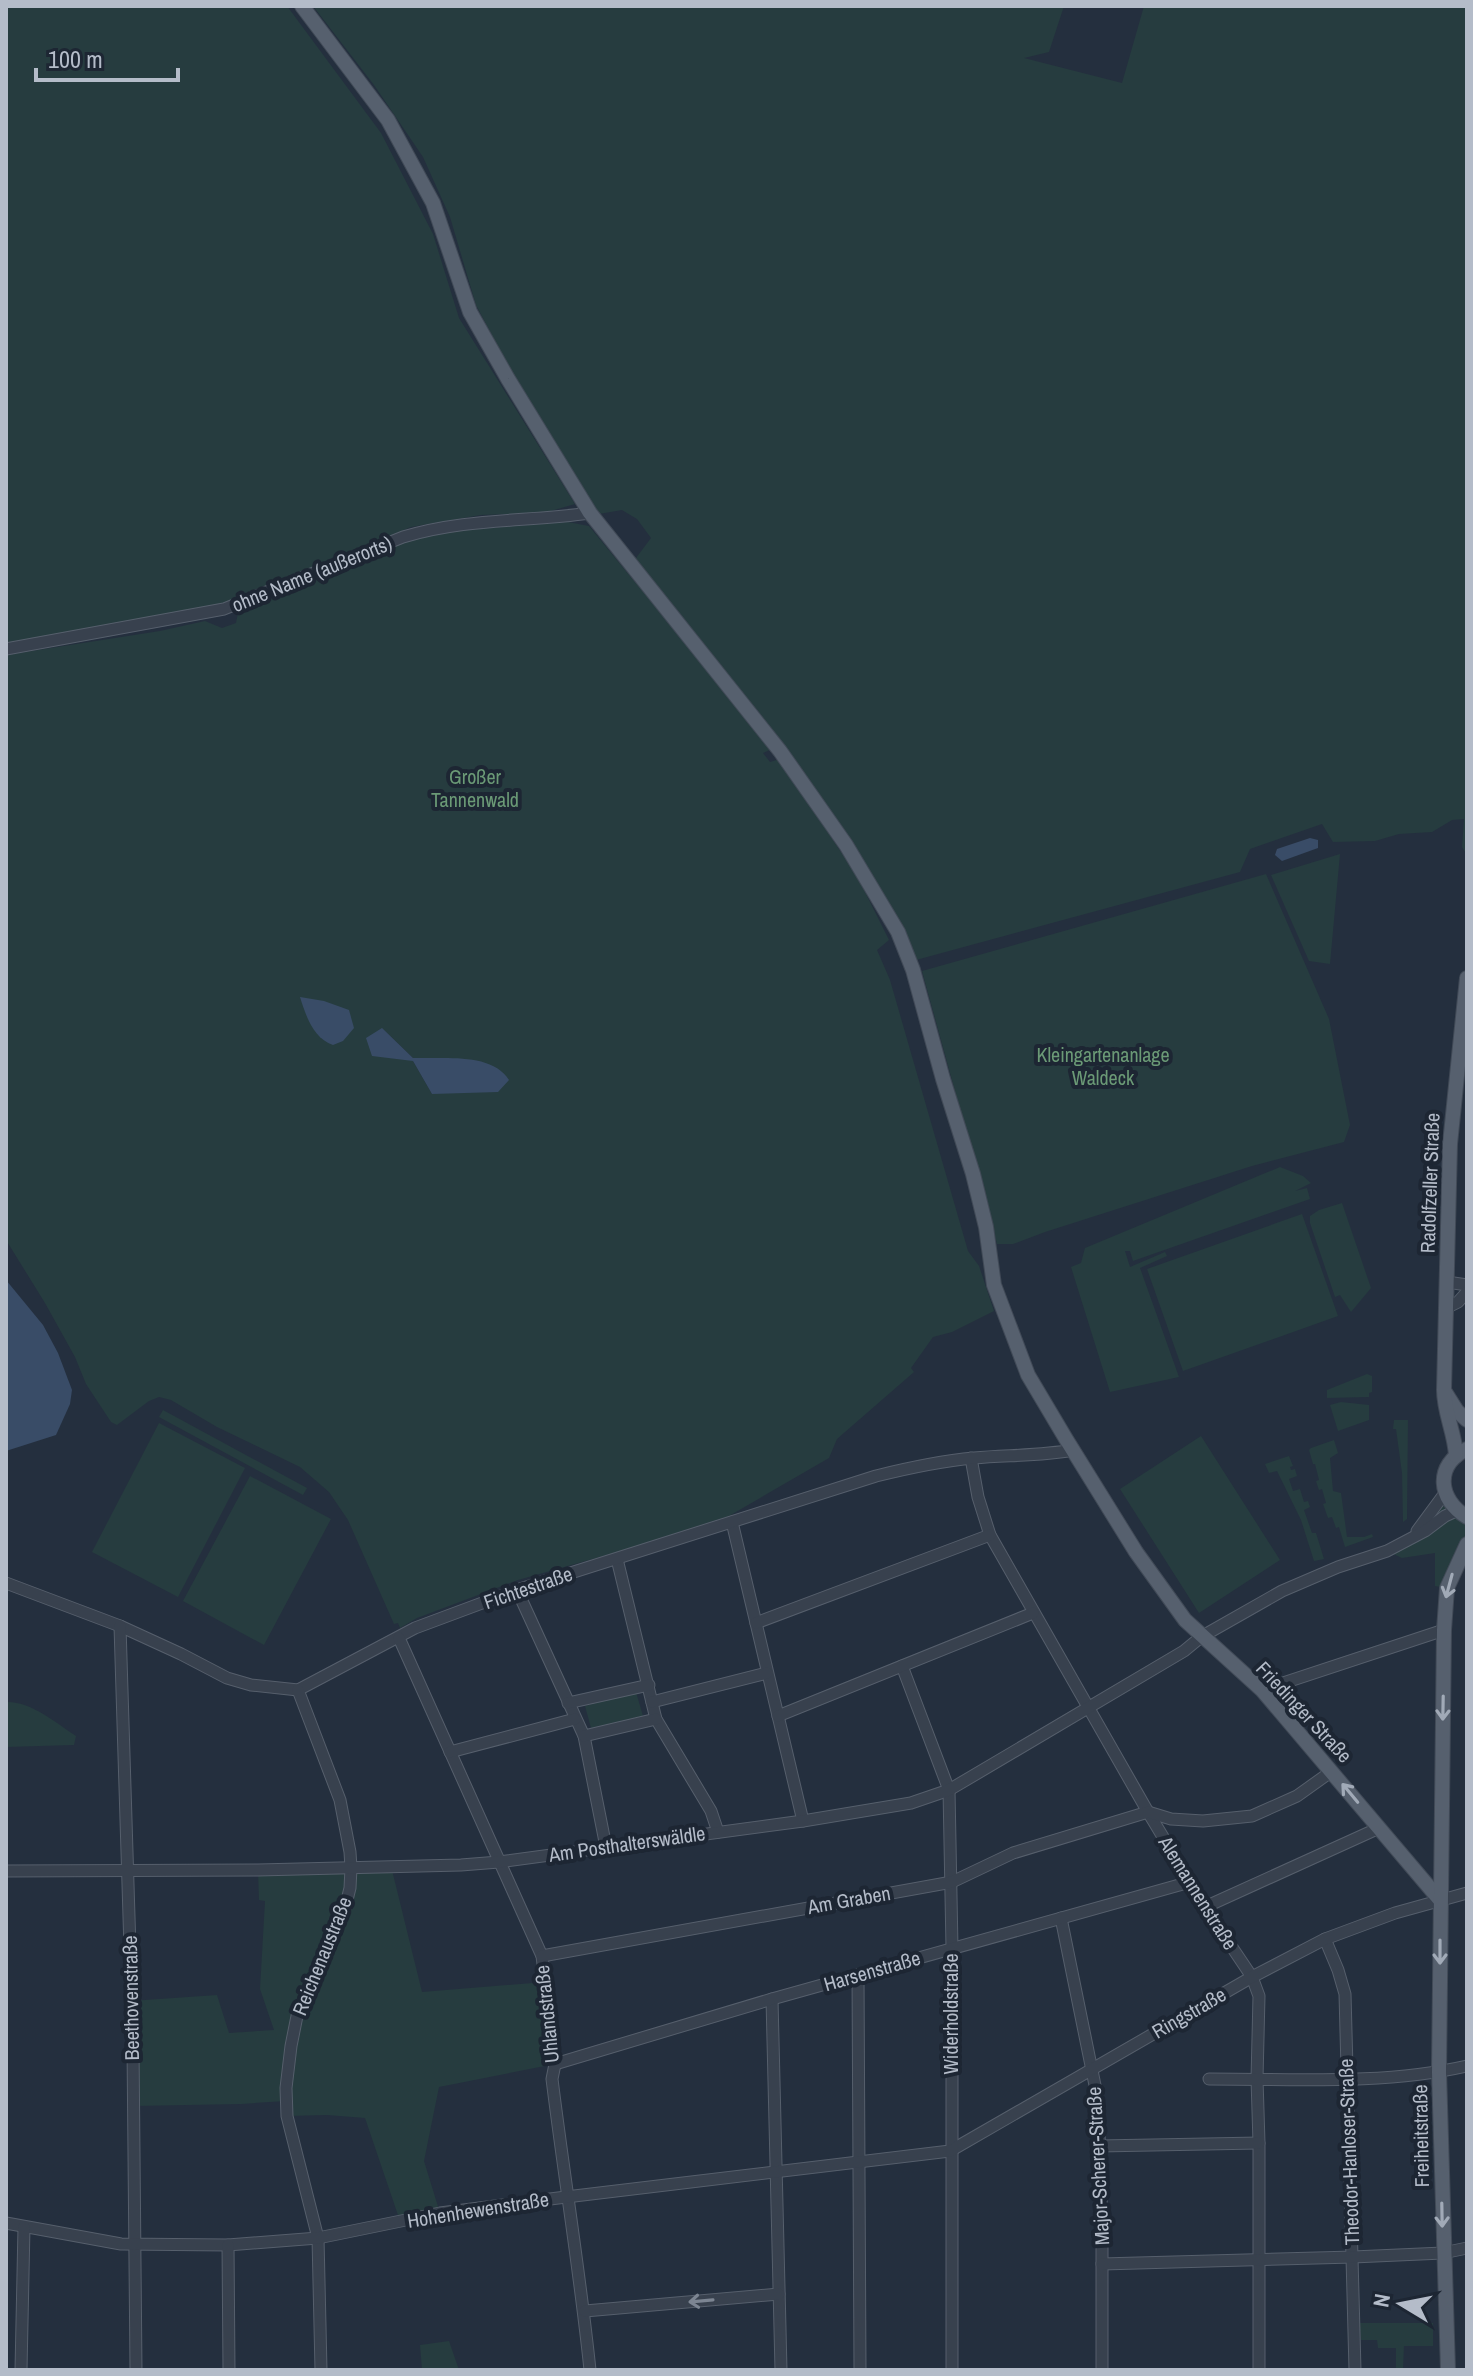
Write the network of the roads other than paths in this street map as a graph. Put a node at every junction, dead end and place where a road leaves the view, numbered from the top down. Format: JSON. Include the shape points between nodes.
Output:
{"nodes":[{"id":1,"x":302,"y":6,"type":"edge"},
{"id":2,"x":590,"y":513,"type":"junction"},
{"id":3,"x":6,"y":649,"type":"edge"},
{"id":4,"x":1467,"y":978,"type":"edge"},
{"id":5,"x":1447,"y":1282,"type":"junction"},
{"id":6,"x":1467,"y":1285,"type":"edge"},
{"id":7,"x":1467,"y":1292,"type":"edge"},
{"id":8,"x":1446,"y":1308,"type":"junction"},
{"id":9,"x":1444,"y":1390,"type":"junction"},
{"id":10,"x":1467,"y":1420,"type":"edge"},
{"id":11,"x":1073,"y":1450,"type":"junction"},
{"id":12,"x":1462,"y":1453,"type":"edge"},
{"id":13,"x":971,"y":1458,"type":"junction"},
{"id":14,"x":1445,"y":1493,"type":"junction"},
{"id":15,"x":1464,"y":1515,"type":"edge"},
{"id":16,"x":732,"y":1522,"type":"junction"},
{"id":17,"x":990,"y":1535,"type":"junction"},
{"id":18,"x":1409,"y":1540,"type":"junction"},
{"id":19,"x":1467,"y":1544,"type":"edge"},
{"id":20,"x":617,"y":1559,"type":"junction"},
{"id":21,"x":6,"y":1583,"type":"edge"},
{"id":22,"x":517,"y":1590,"type":"junction"},
{"id":23,"x":1033,"y":1613,"type":"junction"},
{"id":24,"x":756,"y":1623,"type":"junction"},
{"id":25,"x":120,"y":1626,"type":"junction"},
{"id":26,"x":1444,"y":1630,"type":"junction"},
{"id":27,"x":1201,"y":1637,"type":"junction"},
{"id":28,"x":399,"y":1638,"type":"junction"},
{"id":29,"x":902,"y":1666,"type":"junction"},
{"id":30,"x":767,"y":1673,"type":"junction"},
{"id":31,"x":649,"y":1685,"type":"junction"},
{"id":32,"x":298,"y":1690,"type":"junction"},
{"id":33,"x":1262,"y":1690,"type":"junction"},
{"id":34,"x":652,"y":1702,"type":"junction"},
{"id":35,"x":568,"y":1703,"type":"junction"},
{"id":36,"x":1088,"y":1708,"type":"junction"},
{"id":37,"x":778,"y":1716,"type":"junction"},
{"id":38,"x":575,"y":1719,"type":"junction"},
{"id":39,"x":656,"y":1719,"type":"junction"},
{"id":40,"x":584,"y":1736,"type":"junction"},
{"id":41,"x":450,"y":1752,"type":"junction"},
{"id":42,"x":1332,"y":1771,"type":"junction"},
{"id":43,"x":949,"y":1790,"type":"junction"},
{"id":44,"x":1148,"y":1812,"type":"junction"},
{"id":45,"x":803,"y":1821,"type":"junction"},
{"id":46,"x":1379,"y":1828,"type":"junction"},
{"id":47,"x":718,"y":1832,"type":"junction"},
{"id":48,"x":606,"y":1847,"type":"junction"},
{"id":49,"x":499,"y":1862,"type":"junction"},
{"id":50,"x":1441,"y":1866,"type":"junction"},
{"id":51,"x":351,"y":1868,"type":"junction"},
{"id":52,"x":128,"y":1870,"type":"junction"},
{"id":53,"x":6,"y":1871,"type":"edge"},
{"id":54,"x":1417,"y":1875,"type":"junction"},
{"id":55,"x":952,"y":1882,"type":"junction"},
{"id":56,"x":1190,"y":1882,"type":"junction"},
{"id":57,"x":1467,"y":1893,"type":"edge"},
{"id":58,"x":1467,"y":1899,"type":"edge"},
{"id":59,"x":1440,"y":1900,"type":"junction"},
{"id":60,"x":1205,"y":1907,"type":"junction"},
{"id":61,"x":1061,"y":1918,"type":"junction"},
{"id":62,"x":1325,"y":1939,"type":"junction"},
{"id":63,"x":952,"y":1948,"type":"junction"},
{"id":64,"x":542,"y":1956,"type":"junction"},
{"id":65,"x":858,"y":1975,"type":"junction"},
{"id":66,"x":1252,"y":1977,"type":"junction"},
{"id":67,"x":772,"y":1999,"type":"junction"},
{"id":68,"x":555,"y":2064,"type":"junction"},
{"id":69,"x":1467,"y":2066,"type":"edge"},
{"id":70,"x":1092,"y":2068,"type":"junction"},
{"id":71,"x":1439,"y":2072,"type":"junction"},
{"id":72,"x":1209,"y":2079,"type":"dead end"},
{"id":73,"x":1257,"y":2079,"type":"junction"},
{"id":74,"x":1346,"y":2079,"type":"junction"},
{"id":75,"x":1259,"y":2143,"type":"junction"},
{"id":76,"x":1099,"y":2146,"type":"junction"},
{"id":77,"x":950,"y":2151,"type":"junction"},
{"id":78,"x":858,"y":2163,"type":"junction"},
{"id":79,"x":775,"y":2172,"type":"junction"},
{"id":80,"x":566,"y":2197,"type":"junction"},
{"id":81,"x":6,"y":2223,"type":"edge"},
{"id":82,"x":24,"y":2227,"type":"junction"},
{"id":83,"x":318,"y":2238,"type":"junction"},
{"id":84,"x":136,"y":2245,"type":"junction"},
{"id":85,"x":228,"y":2245,"type":"junction"},
{"id":86,"x":1467,"y":2248,"type":"edge"},
{"id":87,"x":1443,"y":2253,"type":"junction"},
{"id":88,"x":1353,"y":2257,"type":"junction"},
{"id":89,"x":1260,"y":2259,"type":"junction"},
{"id":90,"x":1102,"y":2264,"type":"junction"},
{"id":91,"x":779,"y":2294,"type":"junction"},
{"id":92,"x":585,"y":2311,"type":"junction"},
{"id":93,"x":21,"y":2370,"type":"edge"},
{"id":94,"x":136,"y":2370,"type":"edge"},
{"id":95,"x":229,"y":2370,"type":"edge"},
{"id":96,"x":321,"y":2370,"type":"edge"},
{"id":97,"x":590,"y":2370,"type":"edge"},
{"id":98,"x":781,"y":2370,"type":"edge"},
{"id":99,"x":860,"y":2370,"type":"edge"},
{"id":100,"x":952,"y":2370,"type":"edge"},
{"id":101,"x":1102,"y":2370,"type":"edge"},
{"id":102,"x":1259,"y":2370,"type":"edge"},
{"id":103,"x":1355,"y":2370,"type":"edge"},
{"id":104,"x":1448,"y":2370,"type":"edge"}],
"edges":[{"from":1,"to":2,"type":"main road","name":"Friedinger Straße","via":[[388,120],[433,203],[470,312]]},
{"from":2,"to":3,"type":"street","name":"ohne Name (außerorts)","via":[[431,529],[224,609]]},
{"from":2,"to":11,"type":"main road","name":"Friedinger Straße","via":[[780,751],[898,932],[973,1174],[994,1285],[1028,1375]]},
{"from":4,"to":5,"type":"main road","name":"Radolfzeller Straße","via":[[1450,1144]]},
{"from":5,"to":6,"type":"street"},
{"from":5,"to":8,"type":"main road","name":"Radolfzeller Straße"},
{"from":7,"to":8,"type":"street"},
{"from":8,"to":9,"type":"main road","name":"Radolfzeller Straße"},
{"from":9,"to":10,"type":"main road"},
{"from":9,"to":12,"type":"main road","name":"Radolfzeller Straße","via":[[1447,1419]]},
{"from":11,"to":13,"type":"street","name":"Fichtestraße"},
{"from":11,"to":27,"type":"main road","name":"Friedinger Straße","via":[[1136,1552]]},
{"from":12,"to":14,"type":"main road","via":[[1445,1473]]},
{"from":13,"to":16,"type":"street","name":"Fichtestraße","via":[[876,1476]]},
{"from":13,"to":17,"type":"street","name":"Alemannenstraße"},
{"from":14,"to":15,"type":"main road"},
{"from":14,"to":18,"type":"street"},
{"from":15,"to":18,"type":"street","name":"Am Posthalterswäldle","via":[[1445,1516]]},
{"from":16,"to":20,"type":"street","name":"Fichtestraße"},
{"from":16,"to":24,"type":"street"},
{"from":17,"to":23,"type":"street","name":"Alemannenstraße"},
{"from":17,"to":24,"type":"street"},
{"from":18,"to":27,"type":"street","name":"Am Posthalterswäldle","via":[[1282,1591]]},
{"from":19,"to":26,"type":"main road","one_way":true,"via":[[1447,1588]]},
{"from":20,"to":22,"type":"street","name":"Fichtestraße"},
{"from":20,"to":31,"type":"street"},
{"from":21,"to":25,"type":"street"},
{"from":22,"to":28,"type":"street","name":"Fichtestraße"},
{"from":22,"to":35,"type":"street"},
{"from":23,"to":29,"type":"street"},
{"from":23,"to":36,"type":"street","name":"Alemannenstraße"},
{"from":24,"to":30,"type":"street"},
{"from":25,"to":32,"type":"street","via":[[227,1678]]},
{"from":25,"to":52,"type":"street","name":"Beethovenstraße"},
{"from":26,"to":33,"type":"street"},
{"from":26,"to":50,"type":"main road","one_way":true},
{"from":27,"to":33,"type":"main road","name":"Friedinger Straße"},
{"from":27,"to":36,"type":"street","name":"Am Posthalterswäldle"},
{"from":28,"to":32,"type":"street","name":"Fichtestraße"},
{"from":28,"to":41,"type":"street","name":"Uhlandstraße"},
{"from":29,"to":37,"type":"street"},
{"from":29,"to":43,"type":"street","name":"Widerholdstraße"},
{"from":30,"to":34,"type":"street"},
{"from":30,"to":37,"type":"street"},
{"from":31,"to":34,"type":"street"},
{"from":31,"to":35,"type":"street"},
{"from":32,"to":51,"type":"street","name":"Reichenaustraße","via":[[340,1800]]},
{"from":33,"to":42,"type":"main road","name":"Friedinger Straße"},
{"from":34,"to":39,"type":"street"},
{"from":35,"to":38,"type":"street"},
{"from":36,"to":43,"type":"street","name":"Am Posthalterswäldle"},
{"from":36,"to":44,"type":"street","name":"Alemannenstraße"},
{"from":37,"to":45,"type":"street"},
{"from":38,"to":40,"type":"street"},
{"from":38,"to":41,"type":"street"},
{"from":39,"to":40,"type":"street"},
{"from":39,"to":47,"type":"street"},
{"from":40,"to":48,"type":"street"},
{"from":41,"to":49,"type":"street","name":"Uhlandstraße"},
{"from":42,"to":44,"type":"street","via":[[1297,1796],[1252,1816],[1203,1821]]},
{"from":46,"to":42,"type":"main road","name":"Friedinger Straße","one_way":true},
{"from":43,"to":45,"type":"street","name":"Am Posthalterswäldle","via":[[911,1803]]},
{"from":43,"to":55,"type":"street","name":"Widerholdstraße"},
{"from":44,"to":55,"type":"street","name":"Am Graben","via":[[1013,1853]]},
{"from":44,"to":56,"type":"street","name":"Alemannenstraße"},
{"from":45,"to":47,"type":"street","name":"Am Posthalterswäldle"},
{"from":46,"to":54,"type":"main road","name":"Friedinger Straße"},
{"from":46,"to":60,"type":"street"},
{"from":47,"to":48,"type":"street","name":"Am Posthalterswäldle"},
{"from":48,"to":49,"type":"street","name":"Am Posthalterswäldle"},
{"from":49,"to":51,"type":"street","name":"Am Posthalterswäldle"},
{"from":49,"to":64,"type":"street","name":"Uhlandstraße"},
{"from":50,"to":54,"type":"main road"},
{"from":50,"to":59,"type":"main road"},
{"from":51,"to":52,"type":"street","name":"Am Posthalterswäldle"},
{"from":51,"to":83,"type":"street","name":"Reichenaustraße","via":[[345,1908],[297,2016],[287,2073],[287,2116]]},
{"from":52,"to":53,"type":"street","name":"Am Posthalterswäldle"},
{"from":52,"to":84,"type":"street","name":"Beethovenstraße"},
{"from":54,"to":59,"type":"main road","name":"Friedinger Straße"},
{"from":55,"to":63,"type":"street","name":"Widerholdstraße"},
{"from":55,"to":64,"type":"street","name":"Am Graben"},
{"from":56,"to":60,"type":"street","name":"Alemannenstraße"},
{"from":56,"to":61,"type":"street","name":"Harsenstraße"},
{"from":57,"to":59,"type":"street","name":"Ringstraße"},
{"from":58,"to":59,"type":"street","name":"Ringstraße"},
{"from":59,"to":62,"type":"street","name":"Ringstraße"},
{"from":59,"to":71,"type":"main road","name":"Freiheitstraße","one_way":true},
{"from":60,"to":66,"type":"street","name":"Alemannenstraße"},
{"from":61,"to":63,"type":"street","name":"Harsenstraße"},
{"from":61,"to":70,"type":"street","name":"Major-Scherer-Straße"},
{"from":62,"to":66,"type":"street","name":"Ringstraße"},
{"from":62,"to":74,"type":"street","name":"Theodor-Hanloser-Straße","via":[[1345,1994]]},
{"from":63,"to":65,"type":"street","name":"Harsenstraße"},
{"from":63,"to":77,"type":"street","name":"Widerholdstraße"},
{"from":64,"to":68,"type":"street","name":"Uhlandstraße"},
{"from":65,"to":67,"type":"street","name":"Harsenstraße"},
{"from":65,"to":78,"type":"street"},
{"from":66,"to":70,"type":"street","name":"Ringstraße"},
{"from":66,"to":73,"type":"street","name":"Alemannenstraße","via":[[1259,1996]]},
{"from":67,"to":68,"type":"street","name":"Harsenstraße"},
{"from":67,"to":79,"type":"street"},
{"from":68,"to":80,"type":"street","name":"Uhlandstraße","via":[[552,2079]]},
{"from":69,"to":71,"type":"street"},
{"from":70,"to":76,"type":"street","name":"Major-Scherer-Straße"},
{"from":70,"to":77,"type":"street","name":"Ringstraße"},
{"from":71,"to":74,"type":"street"},
{"from":71,"to":87,"type":"main road","name":"Freiheitstraße","one_way":true},
{"from":72,"to":73,"type":"street"},
{"from":73,"to":74,"type":"street"},
{"from":73,"to":75,"type":"street","name":"Alemannenstraße"},
{"from":74,"to":88,"type":"street","name":"Theodor-Hanloser-Straße"},
{"from":75,"to":76,"type":"street"},
{"from":75,"to":89,"type":"street","name":"Alemannenstraße"},
{"from":76,"to":90,"type":"street","name":"Major-Scherer-Straße"},
{"from":77,"to":78,"type":"street","name":"Hohenhewenstraße"},
{"from":77,"to":100,"type":"street","name":"Widerholdstraße"},
{"from":78,"to":79,"type":"street","name":"Hohenhewenstraße"},
{"from":78,"to":99,"type":"street"},
{"from":79,"to":80,"type":"street","name":"Hohenhewenstraße"},
{"from":79,"to":91,"type":"street"},
{"from":80,"to":83,"type":"street","name":"Hohenhewenstraße","via":[[440,2213]]},
{"from":80,"to":92,"type":"street","name":"Uhlandstraße"},
{"from":81,"to":82,"type":"street","name":"Hohenhewenstraße"},
{"from":82,"to":84,"type":"street","name":"Hohenhewenstraße"},
{"from":82,"to":93,"type":"street"},
{"from":83,"to":85,"type":"street","name":"Hohenhewenstraße"},
{"from":83,"to":96,"type":"street","name":"Reichenaustraße"},
{"from":84,"to":85,"type":"street","name":"Hohenhewenstraße"},
{"from":84,"to":94,"type":"street","name":"Beethovenstraße"},
{"from":85,"to":95,"type":"street"},
{"from":86,"to":87,"type":"street"},
{"from":87,"to":88,"type":"street"},
{"from":87,"to":104,"type":"main road","name":"Freiheitstraße"},
{"from":88,"to":89,"type":"street"},
{"from":88,"to":103,"type":"street","name":"Theodor-Hanloser-Straße"},
{"from":89,"to":90,"type":"street"},
{"from":89,"to":102,"type":"street","name":"Alemannenstraße"},
{"from":90,"to":101,"type":"street","name":"Major-Scherer-Straße"},
{"from":91,"to":92,"type":"street","one_way":true},
{"from":91,"to":98,"type":"street"},
{"from":92,"to":97,"type":"street","name":"Uhlandstraße"}]}
